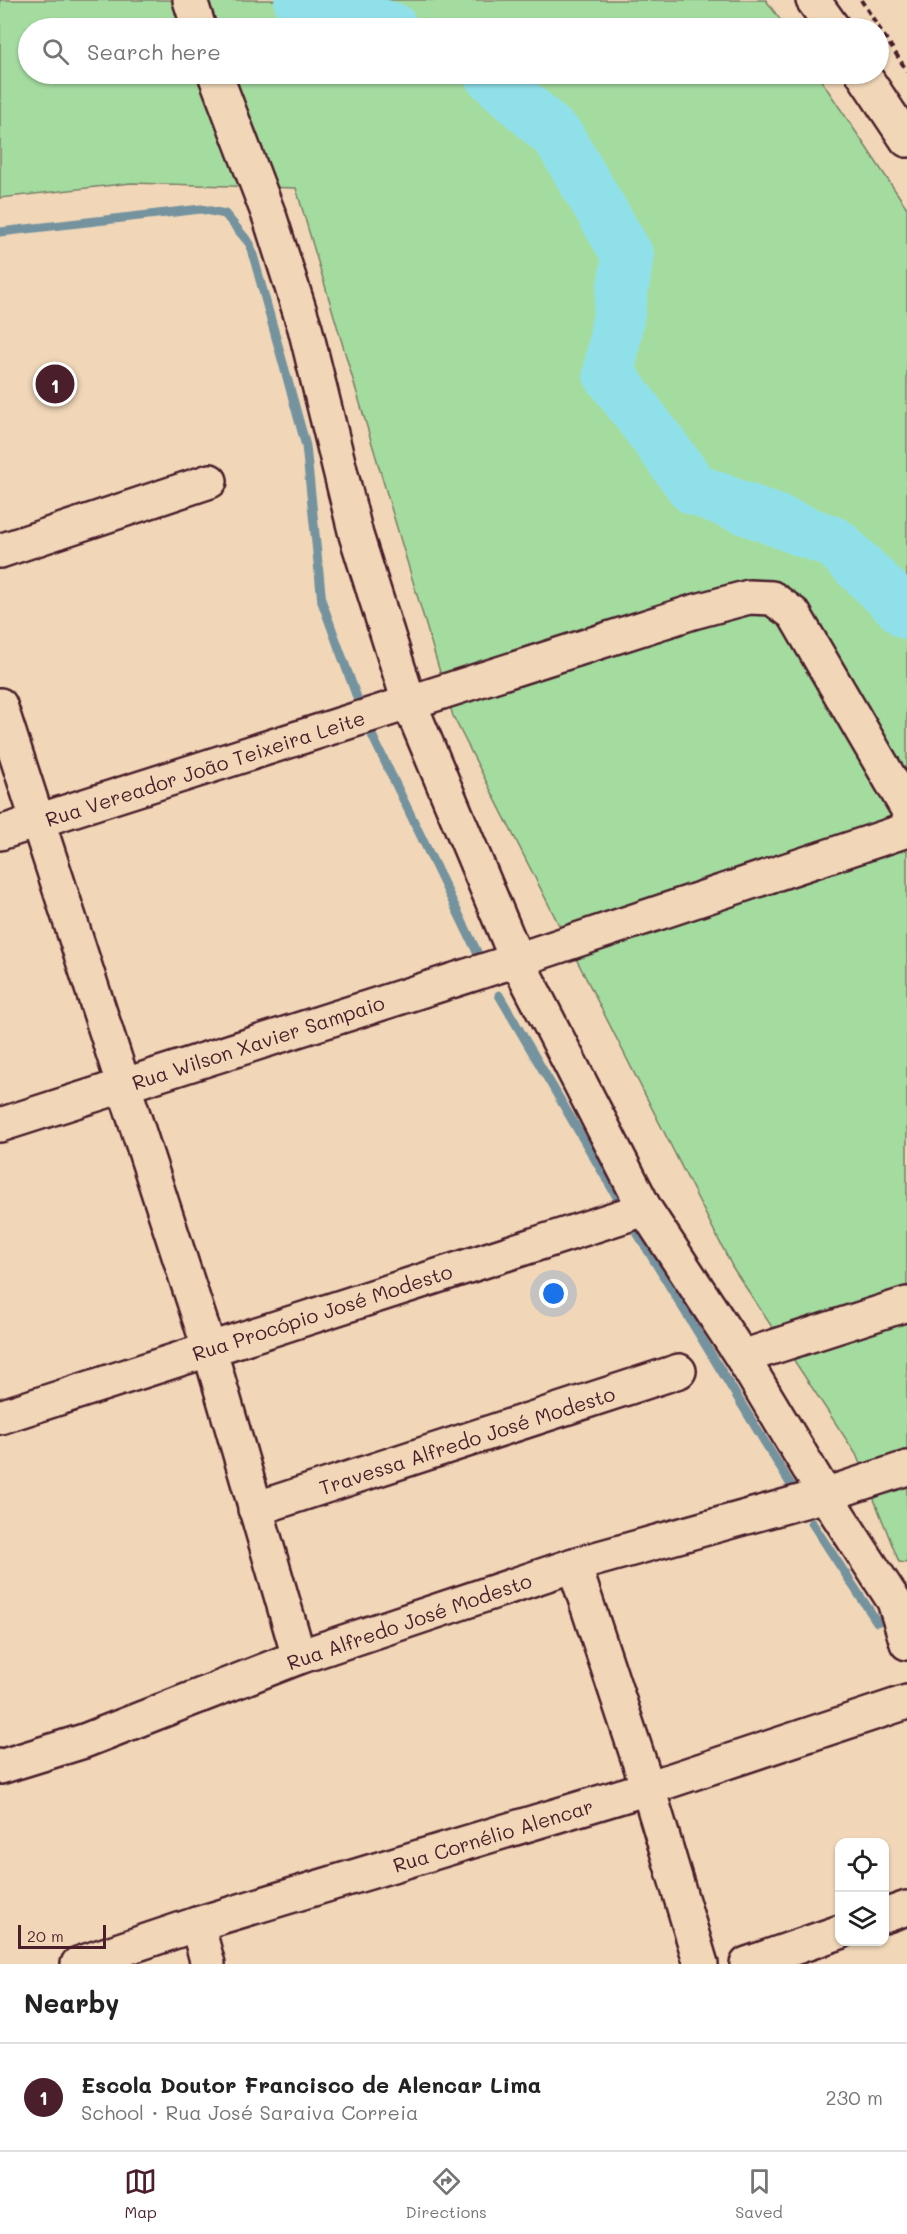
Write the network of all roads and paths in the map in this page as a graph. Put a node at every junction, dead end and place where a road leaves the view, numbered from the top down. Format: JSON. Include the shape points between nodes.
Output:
{"nodes":[{"id":1,"x":190,"y":0,"type":"edge"},
{"id":2,"x":813,"y":0,"type":"edge"},
{"id":3,"x":861,"y":0,"type":"edge"},
{"id":4,"x":196,"y":18,"type":"edge"},
{"id":5,"x":825,"y":18,"type":"edge"},
{"id":6,"x":873,"y":18,"type":"edge"},
{"id":7,"x":889,"y":43,"type":"edge"},
{"id":8,"x":907,"y":71,"type":"edge"},
{"id":9,"x":219,"y":84,"type":"edge"},
{"id":10,"x":870,"y":84,"type":"edge"},
{"id":11,"x":907,"y":140,"type":"edge"},
{"id":12,"x":210,"y":481,"type":"dead end"},
{"id":13,"x":0,"y":551,"type":"edge"},
{"id":14,"x":410,"y":702,"type":"junction"},
{"id":15,"x":0,"y":705,"type":"edge"},
{"id":16,"x":907,"y":808,"type":"edge"},
{"id":17,"x":38,"y":821,"type":"junction"},
{"id":18,"x":907,"y":830,"type":"edge"},
{"id":19,"x":0,"y":833,"type":"edge"},
{"id":20,"x":517,"y":960,"type":"junction"},
{"id":21,"x":123,"y":1085,"type":"junction"},
{"id":22,"x":0,"y":1125,"type":"edge"},
{"id":23,"x":645,"y":1209,"type":"junction"},
{"id":24,"x":907,"y":1304,"type":"edge"},
{"id":25,"x":209,"y":1348,"type":"junction"},
{"id":26,"x":742,"y":1357,"type":"junction"},
{"id":27,"x":679,"y":1371,"type":"dead end"},
{"id":28,"x":0,"y":1417,"type":"edge"},
{"id":29,"x":907,"y":1468,"type":"edge"},
{"id":30,"x":825,"y":1495,"type":"junction"},
{"id":31,"x":255,"y":1509,"type":"junction"},
{"id":32,"x":574,"y":1565,"type":"junction"},
{"id":33,"x":907,"y":1643,"type":"edge"},
{"id":34,"x":299,"y":1657,"type":"junction"},
{"id":35,"x":907,"y":1702,"type":"edge"},
{"id":36,"x":0,"y":1767,"type":"edge"},
{"id":37,"x":648,"y":1788,"type":"junction"},
{"id":38,"x":907,"y":1908,"type":"edge"},
{"id":39,"x":889,"y":1915,"type":"edge"},
{"id":40,"x":197,"y":1924,"type":"junction"},
{"id":41,"x":824,"y":1945,"type":"edge"},
{"id":42,"x":78,"y":1964,"type":"edge"},
{"id":43,"x":208,"y":1964,"type":"edge"},
{"id":44,"x":701,"y":1964,"type":"edge"},
{"id":45,"x":747,"y":1964,"type":"edge"}],
"edges":[{"from":1,"to":4,"type":"street"},
{"from":2,"to":5,"type":"street"},
{"from":3,"to":6,"type":"path"},
{"from":7,"to":8,"type":"path"},
{"from":9,"to":14,"type":"street","via":[[270,218],[305,328],[356,535]]},
{"from":10,"to":11,"type":"street"},
{"from":12,"to":13,"type":"street"},
{"from":14,"to":16,"type":"street","name":"Rua Vereador João Teixeira Leite","via":[[693,612],[749,597],[772,598],[794,614]]},
{"from":14,"to":17,"type":"street","name":"Rua Vereador João Teixeira Leite"},
{"from":14,"to":20,"type":"street"},
{"from":15,"to":17,"type":"street"},
{"from":17,"to":19,"type":"street","name":"Rua Vereador João Teixeira Leite"},
{"from":17,"to":21,"type":"street"},
{"from":18,"to":20,"type":"street","name":"Rua Wilson Xavier Sampaio"},
{"from":20,"to":21,"type":"street","name":"Rua Wilson Xavier Sampaio"},
{"from":20,"to":23,"type":"street"},
{"from":21,"to":22,"type":"street","name":"Rua Wilson Xavier Sampaio"},
{"from":21,"to":25,"type":"street"},
{"from":23,"to":25,"type":"street","name":"Rua Procópio José Modesto"},
{"from":23,"to":26,"type":"street"},
{"from":24,"to":26,"type":"street"},
{"from":25,"to":28,"type":"street","name":"Rua Procópio José Modesto"},
{"from":25,"to":31,"type":"street"},
{"from":26,"to":30,"type":"street"},
{"from":27,"to":31,"type":"street","name":"Travessa Alfredo José Modesto"},
{"from":29,"to":30,"type":"street","name":"Rua Alfredo José Modesto"},
{"from":30,"to":32,"type":"street","name":"Rua Alfredo José Modesto"},
{"from":30,"to":33,"type":"street","via":[[894,1601]]},
{"from":31,"to":34,"type":"street"},
{"from":32,"to":34,"type":"street","name":"Rua Alfredo José Modesto"},
{"from":32,"to":37,"type":"street"},
{"from":34,"to":36,"type":"street","name":"Rua Alfredo José Modesto","via":[[84,1741]]},
{"from":35,"to":37,"type":"street","name":"Rua Cornélio Alencar"},
{"from":37,"to":40,"type":"street","name":"Rua Cornélio Alencar"},
{"from":37,"to":44,"type":"street"},
{"from":38,"to":39,"type":"street"},
{"from":40,"to":42,"type":"street","name":"Rua Cornélio Alencar"},
{"from":40,"to":43,"type":"street"},
{"from":41,"to":45,"type":"street"}]}
